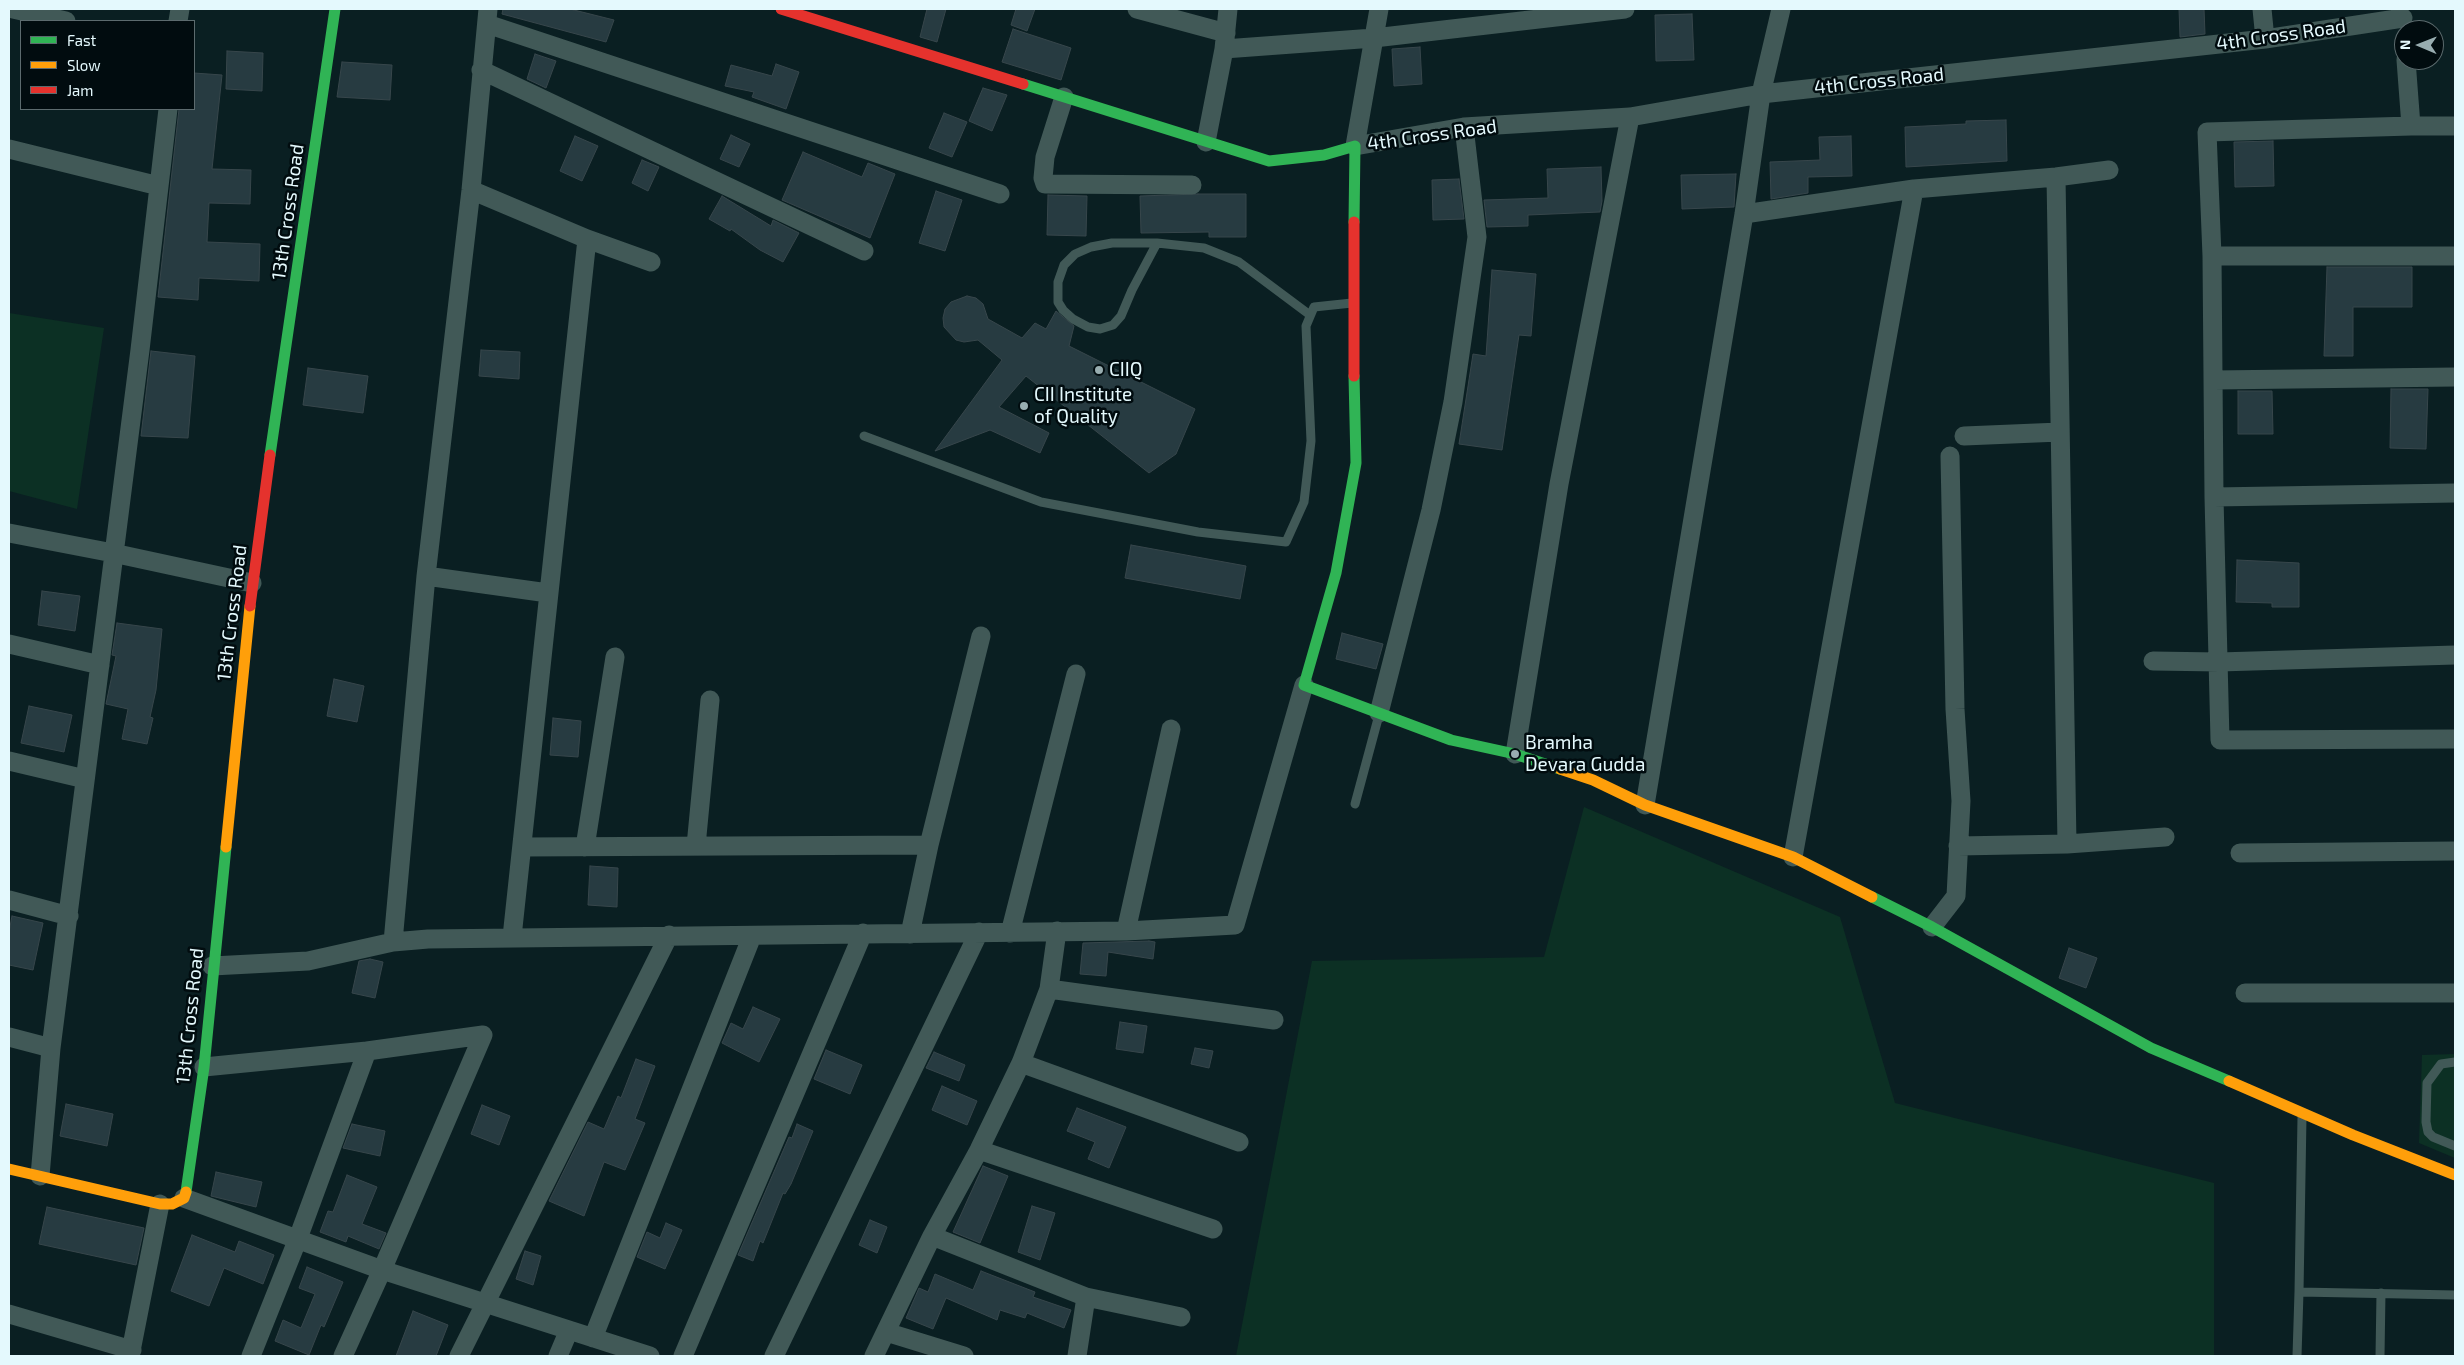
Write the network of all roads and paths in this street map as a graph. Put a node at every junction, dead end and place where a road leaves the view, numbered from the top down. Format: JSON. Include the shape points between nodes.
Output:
{"nodes":[{"id":1,"x":13,"y":9,"type":"edge"},
{"id":2,"x":335,"y":9,"type":"edge"},
{"id":3,"x":781,"y":9,"type":"edge"},
{"id":4,"x":1137,"y":9,"type":"edge"},
{"id":5,"x":1228,"y":9,"type":"edge"},
{"id":6,"x":1379,"y":9,"type":"edge"},
{"id":7,"x":1625,"y":9,"type":"edge"},
{"id":8,"x":1781,"y":9,"type":"edge"},
{"id":9,"x":2262,"y":9,"type":"edge"},
{"id":10,"x":488,"y":16,"type":"edge"},
{"id":11,"x":62,"y":20,"type":"edge"},
{"id":12,"x":2394,"y":21,"type":"edge"},
{"id":13,"x":1374,"y":38,"type":"junction"},
{"id":14,"x":2265,"y":39,"type":"junction"},
{"id":15,"x":1225,"y":41,"type":"junction"},
{"id":16,"x":481,"y":70,"type":"junction"},
{"id":17,"x":2407,"y":70,"type":"edge"},
{"id":18,"x":1761,"y":94,"type":"junction"},
{"id":19,"x":1064,"y":97,"type":"junction"},
{"id":20,"x":168,"y":110,"type":"edge"},
{"id":21,"x":1630,"y":117,"type":"junction"},
{"id":22,"x":2411,"y":126,"type":"junction"},
{"id":23,"x":2455,"y":126,"type":"edge"},
{"id":24,"x":1464,"y":127,"type":"junction"},
{"id":25,"x":1206,"y":142,"type":"junction"},
{"id":26,"x":1356,"y":146,"type":"junction"},
{"id":27,"x":9,"y":149,"type":"edge"},
{"id":28,"x":2109,"y":170,"type":"dead end"},
{"id":29,"x":2056,"y":178,"type":"junction"},
{"id":30,"x":1192,"y":185,"type":"dead end"},
{"id":31,"x":159,"y":186,"type":"junction"},
{"id":32,"x":1914,"y":189,"type":"junction"},
{"id":33,"x":471,"y":190,"type":"junction"},
{"id":34,"x":1000,"y":194,"type":"dead end"},
{"id":35,"x":1744,"y":214,"type":"junction"},
{"id":36,"x":587,"y":239,"type":"junction"},
{"id":37,"x":1157,"y":243,"type":"junction"},
{"id":38,"x":864,"y":251,"type":"dead end"},
{"id":39,"x":2212,"y":256,"type":"junction"},
{"id":40,"x":2455,"y":256,"type":"edge"},
{"id":41,"x":651,"y":262,"type":"dead end"},
{"id":42,"x":1354,"y":303,"type":"junction"},
{"id":43,"x":1310,"y":315,"type":"junction"},
{"id":44,"x":2455,"y":377,"type":"edge"},
{"id":45,"x":2214,"y":380,"type":"junction"},
{"id":46,"x":2060,"y":432,"type":"junction"},
{"id":47,"x":864,"y":436,"type":"dead end"},
{"id":48,"x":1964,"y":436,"type":"dead end"},
{"id":49,"x":1950,"y":456,"type":"dead end"},
{"id":50,"x":2455,"y":493,"type":"edge"},
{"id":51,"x":2214,"y":497,"type":"junction"},
{"id":52,"x":9,"y":533,"type":"edge"},
{"id":53,"x":113,"y":553,"type":"junction"},
{"id":54,"x":426,"y":576,"type":"junction"},
{"id":55,"x":252,"y":583,"type":"junction"},
{"id":56,"x":548,"y":593,"type":"junction"},
{"id":57,"x":981,"y":636,"type":"dead end"},
{"id":58,"x":9,"y":644,"type":"edge"},
{"id":59,"x":2455,"y":655,"type":"edge"},
{"id":60,"x":616,"y":657,"type":"dead end"},
{"id":61,"x":2152,"y":661,"type":"dead end"},
{"id":62,"x":2219,"y":662,"type":"junction"},
{"id":63,"x":100,"y":665,"type":"junction"},
{"id":64,"x":1076,"y":674,"type":"dead end"},
{"id":65,"x":1304,"y":685,"type":"junction"},
{"id":66,"x":710,"y":700,"type":"dead end"},
{"id":67,"x":1379,"y":713,"type":"junction"},
{"id":68,"x":1171,"y":729,"type":"dead end"},
{"id":69,"x":2455,"y":739,"type":"edge"},
{"id":70,"x":1515,"y":754,"type":"junction"},
{"id":71,"x":9,"y":761,"type":"edge"},
{"id":72,"x":85,"y":779,"type":"junction"},
{"id":73,"x":1355,"y":804,"type":"dead end"},
{"id":74,"x":1645,"y":804,"type":"junction"},
{"id":75,"x":2165,"y":836,"type":"dead end"},
{"id":76,"x":2067,"y":844,"type":"junction"},
{"id":77,"x":929,"y":845,"type":"junction"},
{"id":78,"x":696,"y":846,"type":"junction"},
{"id":79,"x":1958,"y":846,"type":"junction"},
{"id":80,"x":523,"y":847,"type":"junction"},
{"id":81,"x":585,"y":847,"type":"junction"},
{"id":82,"x":2455,"y":851,"type":"edge"},
{"id":83,"x":2240,"y":852,"type":"dead end"},
{"id":84,"x":1793,"y":857,"type":"junction"},
{"id":85,"x":9,"y":900,"type":"edge"},
{"id":86,"x":69,"y":916,"type":"junction"},
{"id":87,"x":1932,"y":927,"type":"junction"},
{"id":88,"x":1057,"y":931,"type":"junction"},
{"id":89,"x":1126,"y":931,"type":"junction"},
{"id":90,"x":979,"y":932,"type":"junction"},
{"id":91,"x":1010,"y":932,"type":"junction"},
{"id":92,"x":863,"y":933,"type":"junction"},
{"id":93,"x":910,"y":934,"type":"junction"},
{"id":94,"x":512,"y":936,"type":"junction"},
{"id":95,"x":669,"y":936,"type":"junction"},
{"id":96,"x":752,"y":936,"type":"junction"},
{"id":97,"x":393,"y":942,"type":"junction"},
{"id":98,"x":212,"y":966,"type":"junction"},
{"id":99,"x":1050,"y":989,"type":"junction"},
{"id":100,"x":2245,"y":993,"type":"dead end"},
{"id":101,"x":2455,"y":993,"type":"edge"},
{"id":102,"x":1274,"y":1020,"type":"dead end"},
{"id":103,"x":9,"y":1037,"type":"edge"},
{"id":104,"x":51,"y":1048,"type":"junction"},
{"id":105,"x":367,"y":1051,"type":"junction"},
{"id":106,"x":2455,"y":1062,"type":"edge"},
{"id":107,"x":1021,"y":1063,"type":"junction"},
{"id":108,"x":204,"y":1067,"type":"junction"},
{"id":109,"x":2302,"y":1113,"type":"junction"},
{"id":110,"x":1239,"y":1142,"type":"dead end"},
{"id":111,"x":2455,"y":1146,"type":"edge"},
{"id":112,"x":979,"y":1150,"type":"junction"},
{"id":113,"x":9,"y":1169,"type":"edge"},
{"id":114,"x":2455,"y":1175,"type":"edge"},
{"id":115,"x":40,"y":1176,"type":"junction"},
{"id":116,"x":184,"y":1198,"type":"junction"},
{"id":117,"x":160,"y":1204,"type":"junction"},
{"id":118,"x":1213,"y":1229,"type":"dead end"},
{"id":119,"x":932,"y":1236,"type":"junction"},
{"id":120,"x":297,"y":1241,"type":"junction"},
{"id":121,"x":382,"y":1270,"type":"junction"},
{"id":122,"x":2299,"y":1292,"type":"junction"},
{"id":123,"x":2381,"y":1294,"type":"junction"},
{"id":124,"x":2455,"y":1295,"type":"edge"},
{"id":125,"x":1086,"y":1298,"type":"junction"},
{"id":126,"x":485,"y":1303,"type":"junction"},
{"id":127,"x":9,"y":1314,"type":"edge"},
{"id":128,"x":1181,"y":1317,"type":"dead end"},
{"id":129,"x":569,"y":1330,"type":"junction"},
{"id":130,"x":886,"y":1332,"type":"junction"},
{"id":131,"x":594,"y":1338,"type":"junction"},
{"id":132,"x":131,"y":1353,"type":"edge"},
{"id":133,"x":251,"y":1356,"type":"edge"},
{"id":134,"x":343,"y":1356,"type":"edge"},
{"id":135,"x":459,"y":1356,"type":"edge"},
{"id":136,"x":558,"y":1356,"type":"edge"},
{"id":137,"x":650,"y":1356,"type":"edge"},
{"id":138,"x":683,"y":1356,"type":"edge"},
{"id":139,"x":774,"y":1356,"type":"edge"},
{"id":140,"x":874,"y":1356,"type":"edge"},
{"id":141,"x":964,"y":1356,"type":"edge"},
{"id":142,"x":1077,"y":1356,"type":"edge"},
{"id":143,"x":2297,"y":1356,"type":"edge"},
{"id":144,"x":2380,"y":1356,"type":"edge"}],
"edges":[{"from":1,"to":11,"type":"street"},
{"from":2,"to":55,"type":"street","name":"13th Cross Road"},
{"from":3,"to":19,"type":"street"},
{"from":4,"to":15,"type":"street"},
{"from":5,"to":15,"type":"street"},
{"from":6,"to":13,"type":"street"},
{"from":7,"to":13,"type":"street"},
{"from":8,"to":18,"type":"street"},
{"from":9,"to":14,"type":"street"},
{"from":10,"to":16,"type":"street"},
{"from":10,"to":34,"type":"street"},
{"from":12,"to":14,"type":"street","name":"4th Cross Road"},
{"from":13,"to":15,"type":"street"},
{"from":13,"to":26,"type":"street"},
{"from":14,"to":18,"type":"street","name":"4th Cross Road"},
{"from":15,"to":25,"type":"street"},
{"from":16,"to":33,"type":"street"},
{"from":16,"to":38,"type":"street"},
{"from":17,"to":22,"type":"street"},
{"from":18,"to":21,"type":"street","name":"4th Cross Road"},
{"from":18,"to":35,"type":"street"},
{"from":19,"to":25,"type":"street"},
{"from":19,"to":30,"type":"street","via":[[1045,157],[1045,184]]},
{"from":20,"to":31,"type":"street"},
{"from":21,"to":24,"type":"street","name":"4th Cross Road"},
{"from":21,"to":70,"type":"street","via":[[1559,484]]},
{"from":22,"to":23,"type":"street"},
{"from":22,"to":39,"type":"street","via":[[2207,132]]},
{"from":24,"to":26,"type":"street","name":"4th Cross Road"},
{"from":24,"to":67,"type":"street","via":[[1477,237],[1453,402],[1431,510]]},
{"from":25,"to":26,"type":"street","via":[[1269,161],[1324,155]]},
{"from":26,"to":42,"type":"street"},
{"from":27,"to":31,"type":"street"},
{"from":28,"to":29,"type":"street"},
{"from":29,"to":32,"type":"street"},
{"from":29,"to":46,"type":"street"},
{"from":31,"to":53,"type":"street"},
{"from":32,"to":35,"type":"street"},
{"from":32,"to":84,"type":"street"},
{"from":33,"to":36,"type":"street"},
{"from":33,"to":54,"type":"street"},
{"from":35,"to":74,"type":"street"},
{"from":36,"to":41,"type":"street"},
{"from":36,"to":56,"type":"street"},
{"from":37,"to":37,"type":"lane","via":[[1112,243],[1075,254],[1064,265],[1058,282],[1058,302],[1063,310],[1088,327],[1100,329],[1113,325],[1121,316]]},
{"from":37,"to":43,"type":"lane","via":[[1204,248],[1239,262]]},
{"from":39,"to":40,"type":"street"},
{"from":39,"to":45,"type":"street"},
{"from":42,"to":43,"type":"lane","via":[[1314,307]]},
{"from":42,"to":65,"type":"street","via":[[1356,463],[1336,573]]},
{"from":43,"to":47,"type":"lane","via":[[1306,326],[1311,441],[1304,502],[1286,542],[1198,532],[1041,502]]},
{"from":44,"to":45,"type":"street"},
{"from":45,"to":51,"type":"street"},
{"from":46,"to":48,"type":"street"},
{"from":46,"to":76,"type":"street"},
{"from":49,"to":79,"type":"street","via":[[1961,801]]},
{"from":50,"to":51,"type":"street"},
{"from":51,"to":62,"type":"street"},
{"from":52,"to":53,"type":"street"},
{"from":53,"to":55,"type":"street"},
{"from":53,"to":63,"type":"street"},
{"from":54,"to":56,"type":"street"},
{"from":54,"to":97,"type":"street"},
{"from":55,"to":98,"type":"street","name":"13th Cross Road"},
{"from":56,"to":80,"type":"street"},
{"from":57,"to":77,"type":"street"},
{"from":58,"to":63,"type":"street"},
{"from":59,"to":62,"type":"street"},
{"from":60,"to":81,"type":"street"},
{"from":61,"to":62,"type":"street"},
{"from":62,"to":69,"type":"street","via":[[2220,740]]},
{"from":63,"to":72,"type":"street"},
{"from":64,"to":91,"type":"street"},
{"from":65,"to":67,"type":"street"},
{"from":65,"to":89,"type":"street","via":[[1235,925]]},
{"from":66,"to":78,"type":"street"},
{"from":67,"to":70,"type":"street","via":[[1451,740]]},
{"from":67,"to":73,"type":"lane"},
{"from":68,"to":89,"type":"street"},
{"from":70,"to":74,"type":"street","via":[[1592,780]]},
{"from":71,"to":72,"type":"street"},
{"from":72,"to":86,"type":"street"},
{"from":74,"to":84,"type":"street"},
{"from":75,"to":76,"type":"street"},
{"from":76,"to":79,"type":"street"},
{"from":77,"to":78,"type":"street"},
{"from":77,"to":93,"type":"street"},
{"from":78,"to":81,"type":"street"},
{"from":79,"to":87,"type":"street","via":[[1956,896]]},
{"from":80,"to":81,"type":"street"},
{"from":80,"to":94,"type":"street"},
{"from":82,"to":83,"type":"street"},
{"from":84,"to":87,"type":"street"},
{"from":85,"to":86,"type":"street"},
{"from":86,"to":104,"type":"street"},
{"from":87,"to":109,"type":"street","via":[[2151,1048]]},
{"from":88,"to":89,"type":"street"},
{"from":88,"to":91,"type":"street"},
{"from":88,"to":99,"type":"street"},
{"from":90,"to":91,"type":"street"},
{"from":90,"to":93,"type":"street"},
{"from":90,"to":139,"type":"street"},
{"from":92,"to":93,"type":"street"},
{"from":92,"to":96,"type":"street"},
{"from":92,"to":138,"type":"street"},
{"from":94,"to":95,"type":"street"},
{"from":94,"to":97,"type":"street"},
{"from":95,"to":96,"type":"street"},
{"from":95,"to":126,"type":"street"},
{"from":96,"to":131,"type":"street"},
{"from":97,"to":98,"type":"street","via":[[308,961]]},
{"from":98,"to":108,"type":"street","name":"13th Cross Road"},
{"from":99,"to":102,"type":"street"},
{"from":99,"to":107,"type":"street"},
{"from":100,"to":101,"type":"street"},
{"from":103,"to":104,"type":"street"},
{"from":104,"to":115,"type":"street"},
{"from":105,"to":108,"type":"street"},
{"from":105,"to":120,"type":"street"},
{"from":105,"to":121,"type":"street","via":[[484,1035]]},
{"from":106,"to":111,"type":"lane","via":[[2441,1064],[2427,1083],[2426,1122],[2433,1138]]},
{"from":107,"to":110,"type":"street"},
{"from":107,"to":112,"type":"street"},
{"from":108,"to":116,"type":"street","name":"13th Cross Road","via":[[189,1184]]},
{"from":109,"to":114,"type":"street"},
{"from":109,"to":122,"type":"lane"},
{"from":112,"to":118,"type":"street"},
{"from":112,"to":119,"type":"street"},
{"from":113,"to":115,"type":"street"},
{"from":115,"to":117,"type":"street"},
{"from":116,"to":117,"type":"street","via":[[172,1204]]},
{"from":116,"to":120,"type":"street"},
{"from":117,"to":132,"type":"street"},
{"from":119,"to":125,"type":"street"},
{"from":119,"to":130,"type":"street"},
{"from":120,"to":121,"type":"street"},
{"from":120,"to":133,"type":"street"},
{"from":121,"to":126,"type":"street"},
{"from":121,"to":134,"type":"street"},
{"from":122,"to":123,"type":"lane"},
{"from":122,"to":143,"type":"lane"},
{"from":123,"to":124,"type":"lane"},
{"from":123,"to":144,"type":"lane"},
{"from":125,"to":128,"type":"street"},
{"from":125,"to":142,"type":"street"},
{"from":126,"to":129,"type":"street"},
{"from":126,"to":135,"type":"street"},
{"from":127,"to":132,"type":"street"},
{"from":129,"to":131,"type":"street"},
{"from":129,"to":136,"type":"street"},
{"from":130,"to":140,"type":"street"},
{"from":130,"to":141,"type":"street"},
{"from":131,"to":137,"type":"street"}]}
